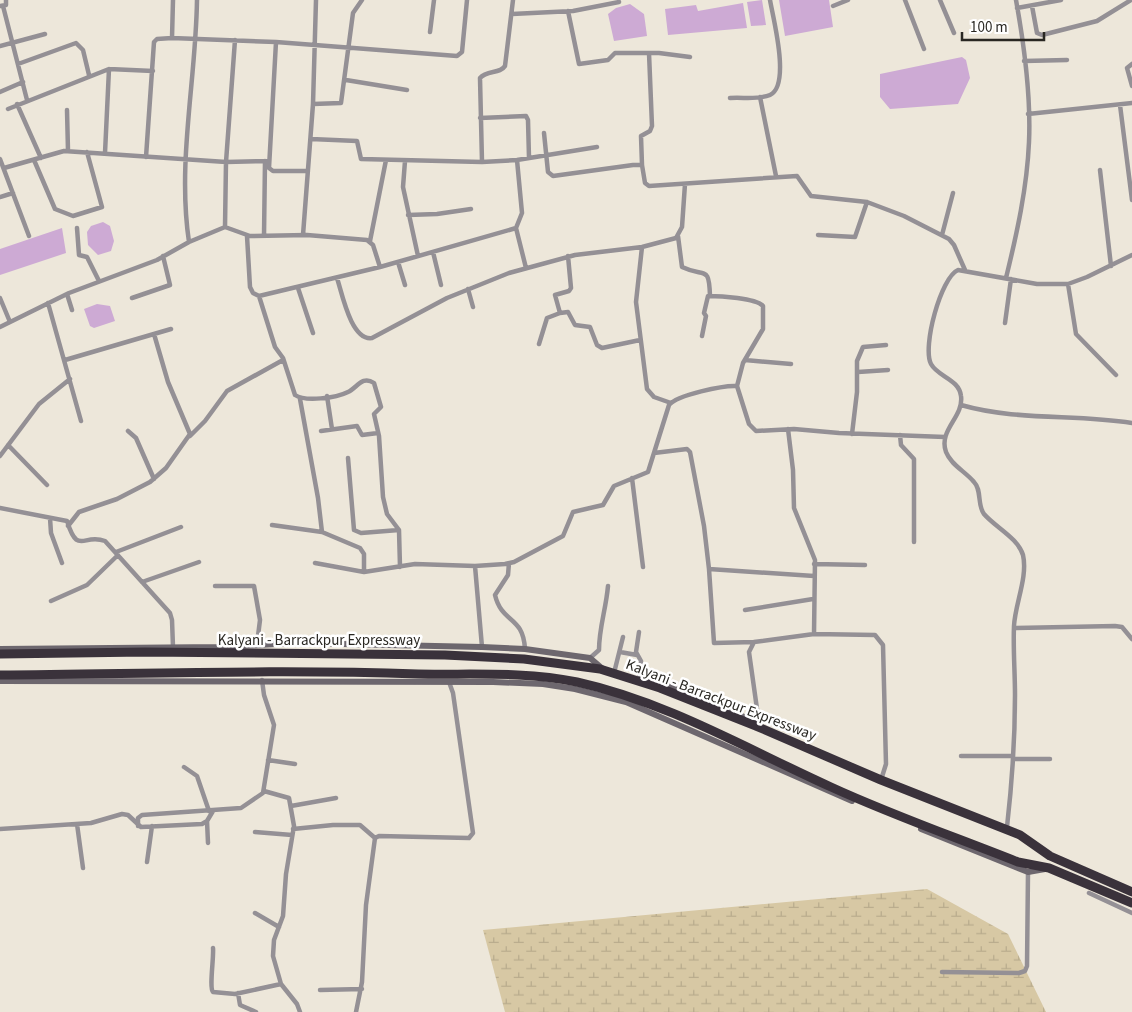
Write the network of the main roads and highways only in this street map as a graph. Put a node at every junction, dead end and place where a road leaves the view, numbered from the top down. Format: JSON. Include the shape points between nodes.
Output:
{"nodes":[{"id":1,"x":0,"y":654,"type":"edge"},
{"id":2,"x":0,"y":675,"type":"edge"},
{"id":3,"x":1132,"y":892,"type":"edge"},
{"id":4,"x":1132,"y":903,"type":"edge"}],
"edges":[{"from":1,"to":3,"type":"highway","name":"Kalyani - Barrackpur Expressway","via":[[445,655],[524,659],[609,672],[757,724],[1020,835],[1050,856]]},
{"from":2,"to":4,"type":"highway","name":"Kalyani - Barrackpur Expressway","via":[[286,670],[520,676],[576,682],[648,704],[718,732],[879,810],[1018,862],[1049,868]]}]}
